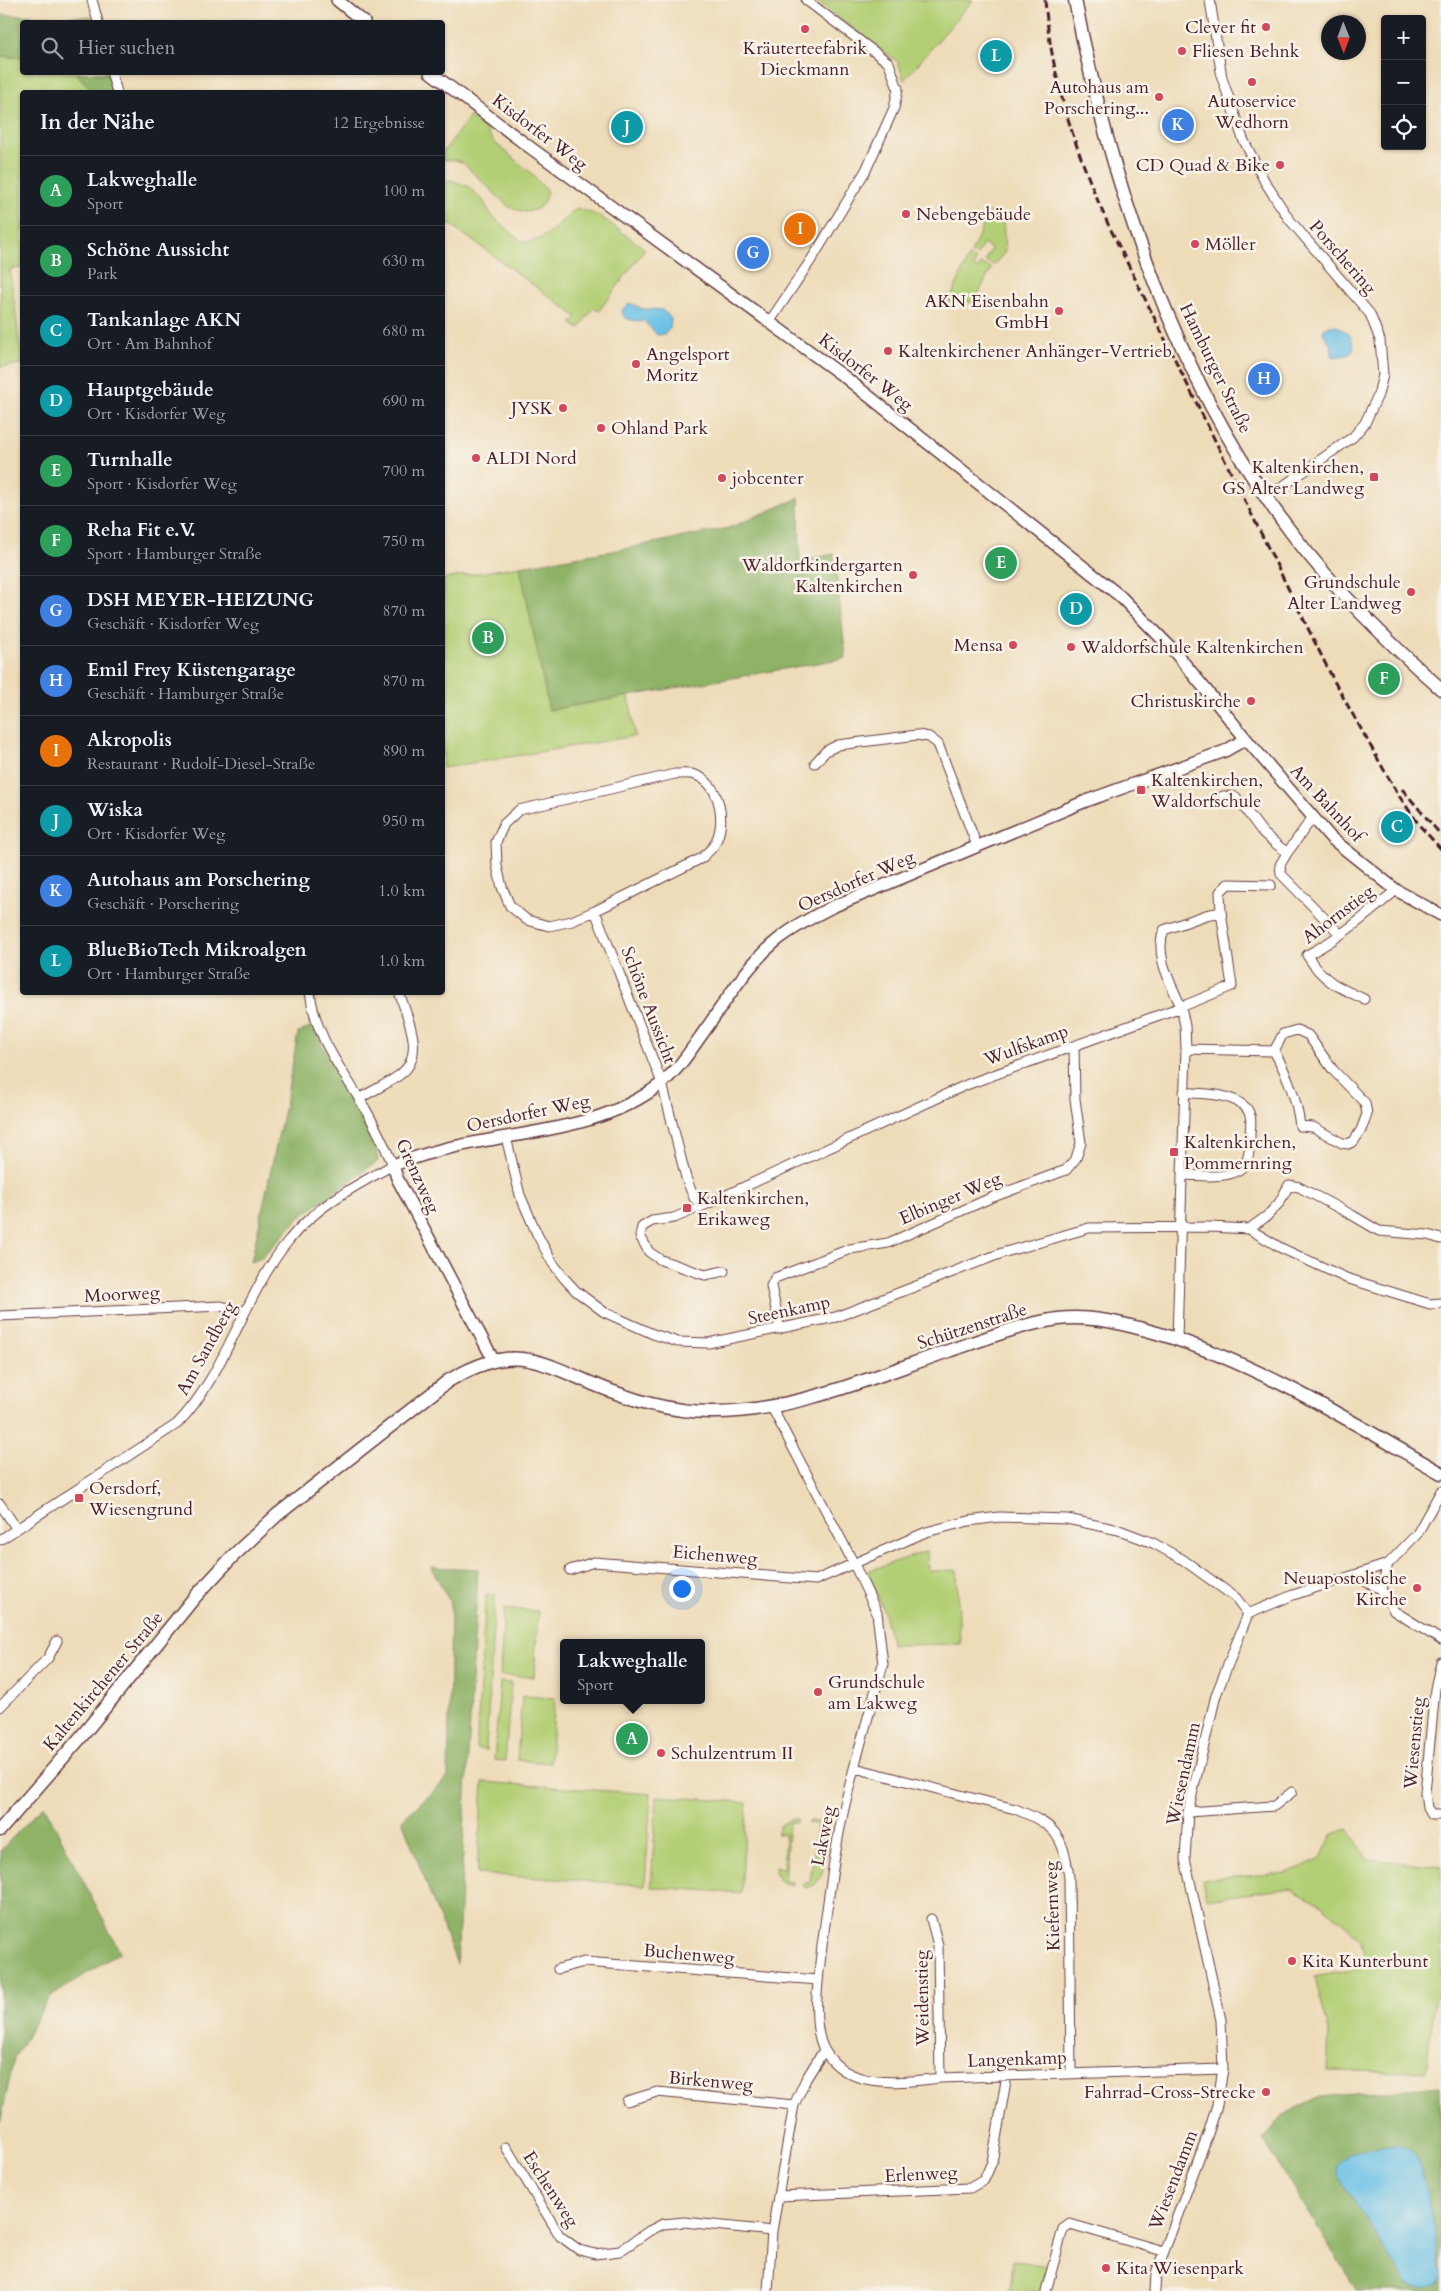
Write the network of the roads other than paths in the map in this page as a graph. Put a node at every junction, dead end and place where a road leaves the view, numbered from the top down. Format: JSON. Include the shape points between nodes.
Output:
{"nodes":[{"id":1,"x":92,"y":0,"type":"edge"},
{"id":2,"x":337,"y":0,"type":"edge"},
{"id":3,"x":806,"y":0,"type":"edge"},
{"id":4,"x":1075,"y":0,"type":"edge"},
{"id":5,"x":1210,"y":0,"type":"edge"},
{"id":6,"x":97,"y":20,"type":"edge"},
{"id":7,"x":362,"y":20,"type":"edge"},
{"id":8,"x":113,"y":75,"type":"edge"},
{"id":9,"x":434,"y":75,"type":"edge"},
{"id":10,"x":116,"y":90,"type":"edge"},
{"id":11,"x":770,"y":321,"type":"junction"},
{"id":12,"x":1266,"y":498,"type":"junction"},
{"id":13,"x":1441,"y":689,"type":"edge"},
{"id":14,"x":1246,"y":739,"type":"junction"},
{"id":15,"x":815,"y":762,"type":"dead end"},
{"id":16,"x":1223,"y":796,"type":"dead end"},
{"id":17,"x":1313,"y":817,"type":"junction"},
{"id":18,"x":977,"y":846,"type":"junction"},
{"id":19,"x":1287,"y":853,"type":"junction"},
{"id":20,"x":1271,"y":885,"type":"dead end"},
{"id":21,"x":1396,"y":890,"type":"junction"},
{"id":22,"x":595,"y":911,"type":"junction"},
{"id":23,"x":1221,"y":912,"type":"junction"},
{"id":24,"x":1441,"y":915,"type":"edge"},
{"id":25,"x":1340,"y":934,"type":"junction"},
{"id":26,"x":310,"y":995,"type":"edge"},
{"id":27,"x":400,"y":995,"type":"edge"},
{"id":28,"x":1364,"y":999,"type":"dead end"},
{"id":29,"x":1181,"y":1007,"type":"junction"},
{"id":30,"x":1074,"y":1046,"type":"junction"},
{"id":31,"x":1186,"y":1049,"type":"junction"},
{"id":32,"x":1274,"y":1051,"type":"junction"},
{"id":33,"x":662,"y":1082,"type":"junction"},
{"id":34,"x":1184,"y":1092,"type":"junction"},
{"id":35,"x":359,"y":1099,"type":"junction"},
{"id":36,"x":506,"y":1136,"type":"junction"},
{"id":37,"x":393,"y":1166,"type":"junction"},
{"id":38,"x":1183,"y":1176,"type":"junction"},
{"id":39,"x":708,"y":1204,"type":"junction"},
{"id":40,"x":1180,"y":1227,"type":"junction"},
{"id":41,"x":1249,"y":1229,"type":"junction"},
{"id":42,"x":1441,"y":1239,"type":"edge"},
{"id":43,"x":724,"y":1272,"type":"dead end"},
{"id":44,"x":1441,"y":1303,"type":"edge"},
{"id":45,"x":245,"y":1312,"type":"junction"},
{"id":46,"x":0,"y":1316,"type":"edge"},
{"id":47,"x":780,"y":1329,"type":"junction"},
{"id":48,"x":1177,"y":1339,"type":"junction"},
{"id":49,"x":494,"y":1361,"type":"junction"},
{"id":50,"x":771,"y":1406,"type":"junction"},
{"id":51,"x":1441,"y":1473,"type":"edge"},
{"id":52,"x":1441,"y":1491,"type":"edge"},
{"id":53,"x":0,"y":1504,"type":"edge"},
{"id":54,"x":17,"y":1529,"type":"junction"},
{"id":55,"x":0,"y":1540,"type":"edge"},
{"id":56,"x":854,"y":1564,"type":"junction"},
{"id":57,"x":1388,"y":1564,"type":"junction"},
{"id":58,"x":570,"y":1570,"type":"dead end"},
{"id":59,"x":1354,"y":1576,"type":"junction"},
{"id":60,"x":1381,"y":1589,"type":"junction"},
{"id":61,"x":1248,"y":1614,"type":"junction"},
{"id":62,"x":1441,"y":1640,"type":"edge"},
{"id":63,"x":57,"y":1641,"type":"dead end"},
{"id":64,"x":1441,"y":1662,"type":"edge"},
{"id":65,"x":0,"y":1707,"type":"edge"},
{"id":66,"x":855,"y":1768,"type":"junction"},
{"id":67,"x":1292,"y":1792,"type":"dead end"},
{"id":68,"x":1188,"y":1812,"type":"junction"},
{"id":69,"x":1441,"y":1815,"type":"edge"},
{"id":70,"x":0,"y":1830,"type":"edge"},
{"id":71,"x":931,"y":1919,"type":"dead end"},
{"id":72,"x":558,"y":1969,"type":"dead end"},
{"id":73,"x":818,"y":1980,"type":"junction"},
{"id":74,"x":824,"y":2050,"type":"junction"},
{"id":75,"x":1223,"y":2070,"type":"junction"},
{"id":76,"x":1071,"y":2074,"type":"junction"},
{"id":77,"x":1007,"y":2075,"type":"junction"},
{"id":78,"x":940,"y":2078,"type":"junction"},
{"id":79,"x":627,"y":2101,"type":"dead end"},
{"id":80,"x":794,"y":2105,"type":"junction"},
{"id":81,"x":506,"y":2147,"type":"dead end"},
{"id":82,"x":779,"y":2196,"type":"junction"},
{"id":83,"x":772,"y":2231,"type":"junction"},
{"id":84,"x":1162,"y":2251,"type":"junction"},
{"id":85,"x":768,"y":2291,"type":"edge"},
{"id":86,"x":1046,"y":2291,"type":"edge"},
{"id":87,"x":1156,"y":2291,"type":"edge"}],
"edges":[{"from":1,"to":6,"type":"street"},
{"from":2,"to":7,"type":"street"},
{"from":3,"to":11,"type":"street","via":[[889,63],[898,89],[894,108],[866,170]]},
{"from":4,"to":12,"type":"main road","name":"Hamburger Straße","via":[[1107,142],[1139,239],[1215,414]]},
{"from":5,"to":12,"type":"street","name":"Porschering","via":[[1222,78],[1243,139],[1265,182],[1290,219],[1370,314],[1380,340],[1383,375],[1378,395],[1364,423],[1353,437]]},
{"from":8,"to":10,"type":"street"},
{"from":9,"to":11,"type":"street","name":"Kisdorfer Weg"},
{"from":11,"to":14,"type":"street","name":"Kisdorfer Weg","via":[[1120,596],[1174,651]]},
{"from":12,"to":13,"type":"main road","name":"Hamburger Straße","via":[[1355,608]]},
{"from":14,"to":17,"type":"street","name":"Am Bahnhof"},
{"from":14,"to":18,"type":"street","name":"Oersdorfer Weg","via":[[1226,750],[1086,801]]},
{"from":15,"to":18,"type":"street","via":[[838,745],[917,735],[929,737],[938,744]]},
{"from":16,"to":19,"type":"street","via":[[1236,797],[1263,832]]},
{"from":17,"to":19,"type":"street"},
{"from":17,"to":21,"type":"street","name":"Am Bahnhof","via":[[1345,850]]},
{"from":18,"to":33,"type":"street","name":"Oersdorfer Weg","via":[[832,908],[779,938],[754,963],[681,1064]]},
{"from":19,"to":25,"type":"street","via":[[1280,865],[1281,874]]},
{"from":20,"to":23,"type":"street","via":[[1228,884],[1220,892]]},
{"from":21,"to":24,"type":"street","name":"Am Bahnhof"},
{"from":21,"to":25,"type":"street","name":"Ahornstieg"},
{"from":22,"to":22,"type":"street","via":[[549,926],[526,920],[510,906],[497,866],[496,842],[504,824],[519,810],[675,774],[695,775],[709,784],[721,812],[715,844],[702,858]]},
{"from":22,"to":33,"type":"street","name":"Schöne Aussicht"},
{"from":23,"to":29,"type":"street","name":"Wulfskamp","via":[[1232,986]]},
{"from":23,"to":29,"type":"street","via":[[1164,930],[1160,951]]},
{"from":25,"to":28,"type":"street","name":"Ahornstieg","via":[[1327,945],[1307,954],[1316,971],[1328,981]]},
{"from":26,"to":35,"type":"street","name":"Grenzweg","via":[[317,1026]]},
{"from":27,"to":35,"type":"street","via":[[413,1035],[413,1057],[404,1072]]},
{"from":29,"to":30,"type":"street","name":"Wulfskamp"},
{"from":29,"to":31,"type":"street"},
{"from":30,"to":39,"type":"street","name":"Wulfskamp","via":[[966,1085]]},
{"from":30,"to":47,"type":"street","name":"Elbinger Weg","via":[[1075,1099],[1081,1143],[1076,1158],[1066,1170],[993,1197],[888,1243],[850,1249],[775,1278],[771,1286]]},
{"from":31,"to":32,"type":"street"},
{"from":31,"to":34,"type":"street"},
{"from":32,"to":32,"type":"street","via":[[1283,1034],[1297,1030],[1308,1035],[1333,1070],[1365,1102],[1367,1114],[1354,1141],[1342,1143],[1313,1127],[1300,1126],[1289,1083]]},
{"from":33,"to":36,"type":"street","name":"Oersdorfer Weg","via":[[627,1104],[590,1120]]},
{"from":33,"to":39,"type":"street","via":[[686,1178],[694,1198]]},
{"from":34,"to":38,"type":"street"},
{"from":34,"to":38,"type":"street","via":[[1230,1098],[1246,1107],[1252,1118],[1249,1154],[1243,1167],[1228,1174]]},
{"from":35,"to":37,"type":"street","name":"Grenzweg","via":[[381,1136]]},
{"from":36,"to":37,"type":"street","name":"Oersdorfer Weg","via":[[429,1152]]},
{"from":36,"to":47,"type":"street","name":"Steenkamp","via":[[520,1195],[552,1262],[576,1291],[604,1312],[678,1342],[708,1343]]},
{"from":37,"to":45,"type":"street","name":"Am Sandberg","via":[[336,1197],[289,1240]]},
{"from":37,"to":49,"type":"street","name":"Grenzweg"},
{"from":38,"to":40,"type":"street"},
{"from":39,"to":43,"type":"street","name":"Wulfskamp","via":[[674,1218],[652,1221],[642,1227],[640,1236],[649,1252],[661,1260],[706,1275]]},
{"from":40,"to":41,"type":"street","name":"Steenkamp"},
{"from":40,"to":47,"type":"street","name":"Steenkamp","via":[[1089,1228],[1002,1253],[836,1317]]},
{"from":40,"to":48,"type":"street"},
{"from":41,"to":42,"type":"street","via":[[1279,1203],[1288,1186],[1308,1192],[1379,1231]]},
{"from":41,"to":44,"type":"street","via":[[1281,1248],[1346,1278],[1430,1304]]},
{"from":45,"to":46,"type":"street","name":"Moorweg","via":[[221,1306]]},
{"from":45,"to":54,"type":"street","name":"Am Sandberg","via":[[203,1391],[176,1424]]},
{"from":48,"to":50,"type":"main road","name":"Schützenstraße","via":[[1092,1318],[1058,1319],[1022,1327],[828,1391]]},
{"from":48,"to":51,"type":"main road","name":"Schützenstraße","via":[[1239,1363]]},
{"from":49,"to":50,"type":"main road","name":"Schützenstraße","via":[[527,1360],[646,1404],[689,1412],[732,1412]]},
{"from":49,"to":70,"type":"main road","name":"Kaltenkirchener Straße","via":[[470,1368],[448,1380],[277,1515],[234,1555],[194,1598]]},
{"from":50,"to":56,"type":"street","name":"Lakweg"},
{"from":52,"to":57,"type":"street","via":[[1416,1534]]},
{"from":53,"to":54,"type":"street"},
{"from":54,"to":55,"type":"street","name":"Am Sandberg"},
{"from":56,"to":58,"type":"street","name":"Eichenweg","via":[[816,1580],[594,1562]]},
{"from":56,"to":61,"type":"street","name":"Eichenweg","via":[[926,1532],[968,1521],[999,1517],[1067,1518],[1119,1530],[1182,1558],[1236,1598]]},
{"from":56,"to":66,"type":"street","name":"Lakweg","via":[[877,1613],[883,1664]]},
{"from":57,"to":59,"type":"street"},
{"from":57,"to":60,"type":"street"},
{"from":59,"to":60,"type":"street"},
{"from":59,"to":61,"type":"street","via":[[1293,1595]]},
{"from":60,"to":62,"type":"street","via":[[1394,1611]]},
{"from":61,"to":68,"type":"street","name":"Wiesendamm","via":[[1216,1695]]},
{"from":63,"to":65,"type":"street","via":[[48,1658]]},
{"from":64,"to":69,"type":"street","name":"Wiesenstieg","via":[[1435,1689],[1425,1793],[1431,1815]]},
{"from":66,"to":73,"type":"street","name":"Lakweg","via":[[842,1818]]},
{"from":66,"to":76,"type":"street","name":"Kiefernweg","via":[[1015,1809],[1040,1819],[1054,1833],[1066,1850],[1069,1876]]},
{"from":67,"to":68,"type":"street","via":[[1274,1806]]},
{"from":68,"to":75,"type":"street","name":"Wiesendamm","via":[[1185,1859],[1221,2020]]},
{"from":71,"to":78,"type":"street","name":"Weidenstieg","via":[[938,1945]]},
{"from":72,"to":73,"type":"street","name":"Buchenweg","via":[[584,1962]]},
{"from":73,"to":74,"type":"street","name":"Lakweg","via":[[819,2034]]},
{"from":74,"to":78,"type":"street","name":"Langenkamp","via":[[849,2073],[872,2081],[894,2083]]},
{"from":74,"to":80,"type":"street"},
{"from":75,"to":76,"type":"street","name":"Langenkamp"},
{"from":75,"to":84,"type":"street","name":"Wiesendamm","via":[[1208,2134]]},
{"from":76,"to":77,"type":"street","name":"Langenkamp"},
{"from":77,"to":78,"type":"street","name":"Langenkamp"},
{"from":77,"to":82,"type":"street","name":"Erlenweg","via":[[992,2162],[984,2180],[970,2188]]},
{"from":79,"to":80,"type":"street","name":"Birkenweg","via":[[657,2092]]},
{"from":80,"to":82,"type":"street"},
{"from":81,"to":83,"type":"street","name":"Eschenweg","via":[[560,2236],[579,2250],[595,2254],[620,2251],[663,2224],[684,2222]]},
{"from":82,"to":83,"type":"street"},
{"from":83,"to":85,"type":"street"},
{"from":84,"to":86,"type":"street","via":[[1070,2224],[1062,2229]]},
{"from":84,"to":87,"type":"street","name":"Wiesendamm","via":[[1156,2273]]}]}
